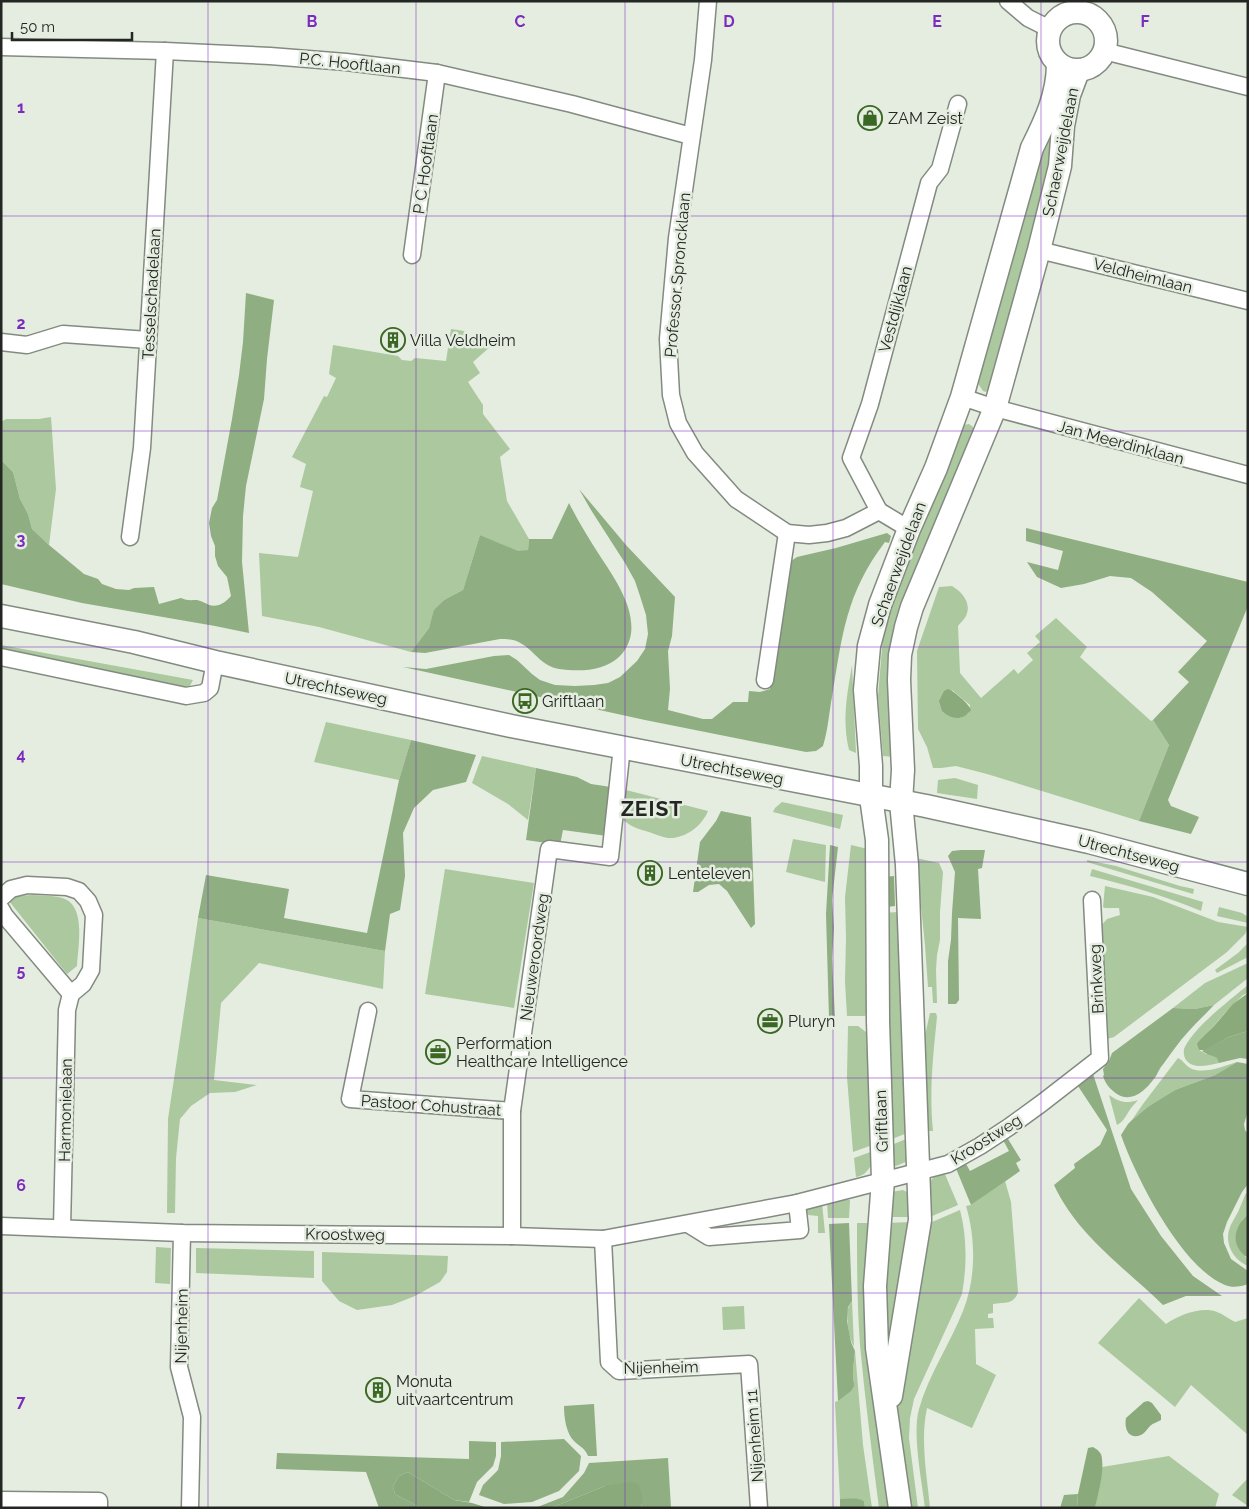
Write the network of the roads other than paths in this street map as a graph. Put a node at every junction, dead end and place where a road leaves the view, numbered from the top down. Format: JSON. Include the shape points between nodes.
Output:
{"nodes":[{"id":1,"x":708,"y":1,"type":"edge"},
{"id":2,"x":1008,"y":1,"type":"edge"},
{"id":3,"x":1087,"y":8,"type":"edge"},
{"id":4,"x":1050,"y":29,"type":"junction"},
{"id":5,"x":1,"y":46,"type":"edge"},
{"id":6,"x":164,"y":50,"type":"junction"},
{"id":7,"x":1104,"y":50,"type":"junction"},
{"id":8,"x":1068,"y":68,"type":"junction"},
{"id":9,"x":437,"y":73,"type":"junction"},
{"id":10,"x":1248,"y":86,"type":"edge"},
{"id":11,"x":958,"y":104,"type":"dead end"},
{"id":12,"x":691,"y":136,"type":"junction"},
{"id":13,"x":1039,"y":250,"type":"junction"},
{"id":14,"x":412,"y":255,"type":"dead end"},
{"id":15,"x":1248,"y":301,"type":"edge"},
{"id":16,"x":148,"y":340,"type":"junction"},
{"id":17,"x":1,"y":342,"type":"edge"},
{"id":18,"x":962,"y":397,"type":"junction"},
{"id":19,"x":995,"y":408,"type":"junction"},
{"id":20,"x":1248,"y":475,"type":"edge"},
{"id":21,"x":879,"y":511,"type":"junction"},
{"id":22,"x":909,"y":529,"type":"junction"},
{"id":23,"x":787,"y":533,"type":"junction"},
{"id":24,"x":130,"y":537,"type":"dead end"},
{"id":25,"x":1,"y":616,"type":"edge"},
{"id":26,"x":1,"y":657,"type":"edge"},
{"id":27,"x":215,"y":662,"type":"junction"},
{"id":28,"x":765,"y":680,"type":"dead end"},
{"id":29,"x":622,"y":747,"type":"junction"},
{"id":30,"x":872,"y":797,"type":"junction"},
{"id":31,"x":901,"y":802,"type":"junction"},
{"id":32,"x":1248,"y":884,"type":"edge"},
{"id":33,"x":1,"y":898,"type":"edge"},
{"id":34,"x":1092,"y":900,"type":"dead end"},
{"id":35,"x":1,"y":909,"type":"edge"},
{"id":36,"x":71,"y":994,"type":"junction"},
{"id":37,"x":368,"y":1012,"type":"dead end"},
{"id":38,"x":1100,"y":1058,"type":"joint"},
{"id":39,"x":512,"y":1110,"type":"junction"},
{"id":40,"x":919,"y":1170,"type":"junction"},
{"id":41,"x":883,"y":1180,"type":"junction"},
{"id":42,"x":798,"y":1203,"type":"junction"},
{"id":43,"x":688,"y":1224,"type":"junction"},
{"id":44,"x":1,"y":1226,"type":"edge"},
{"id":45,"x":62,"y":1228,"type":"junction"},
{"id":46,"x":182,"y":1233,"type":"junction"},
{"id":47,"x":512,"y":1236,"type":"junction"},
{"id":48,"x":603,"y":1238,"type":"junction"},
{"id":49,"x":749,"y":1364,"type":"joint"},
{"id":50,"x":891,"y":1444,"type":"junction"},
{"id":51,"x":1,"y":1500,"type":"edge"},
{"id":52,"x":99,"y":1508,"type":"edge"},
{"id":53,"x":190,"y":1508,"type":"edge"},
{"id":54,"x":759,"y":1508,"type":"edge"},
{"id":55,"x":900,"y":1508,"type":"edge"}],
"edges":[{"from":1,"to":12,"type":"street","name":"Professor Sproncklaan"},
{"from":2,"to":4,"type":"street","via":[[1028,18]]},
{"from":3,"to":4,"type":"street","via":[[1066,13]]},
{"from":3,"to":7,"type":"street","via":[[1104,30]]},
{"from":4,"to":8,"type":"street","via":[[1047,39],[1052,58]]},
{"from":5,"to":6,"type":"street","name":"P.C. Hooftlaan"},
{"from":6,"to":9,"type":"street","name":"P.C. Hooftlaan","via":[[346,62]]},
{"from":6,"to":16,"type":"street","name":"Tesselschadelaan"},
{"from":7,"to":8,"type":"street","via":[[1101,58],[1087,69]]},
{"from":7,"to":10,"type":"street"},
{"from":8,"to":13,"type":"street","name":"Schaerweijdelaan","via":[[1069,95],[1060,166]]},
{"from":8,"to":18,"type":"street","name":"Schaerweijdelaan","via":[[1058,75],[1046,120],[1032,148]]},
{"from":9,"to":12,"type":"street","name":"P.C. Hooftlaan"},
{"from":9,"to":14,"type":"street","name":"P C Hooftlaan"},
{"from":11,"to":21,"type":"street","name":"Vestdijklaan","via":[[940,170],[930,183],[870,404],[851,458]]},
{"from":12,"to":23,"type":"street","name":"Professor Sproncklaan","via":[[668,339],[671,395],[678,423],[695,453],[736,499]]},
{"from":13,"to":15,"type":"street","name":"Veldheimlaan"},
{"from":13,"to":19,"type":"street","name":"Schaerweijdelaan"},
{"from":16,"to":17,"type":"street","via":[[64,334],[27,345]]},
{"from":16,"to":24,"type":"street","name":"Tesselschadelaan","via":[[142,448]]},
{"from":18,"to":19,"type":"street"},
{"from":18,"to":22,"type":"street","name":"Schaerweijdelaan"},
{"from":19,"to":20,"type":"street","name":"Jan Meerdinklaan"},
{"from":19,"to":31,"type":"street","name":"Schaerweijdelaan","via":[[906,627],[899,680],[903,770]]},
{"from":21,"to":22,"type":"street"},
{"from":21,"to":23,"type":"street","via":[[837,531]]},
{"from":22,"to":30,"type":"street","name":"Schaerweijdelaan","via":[[880,605],[869,646],[865,690]]},
{"from":23,"to":28,"type":"street"},
{"from":25,"to":27,"type":"street","name":"Utrechtseweg","via":[[134,642]]},
{"from":26,"to":27,"type":"street","via":[[186,696],[204,694],[210,688]]},
{"from":27,"to":29,"type":"street","name":"Utrechtseweg"},
{"from":29,"to":30,"type":"street","name":"Utrechtseweg"},
{"from":29,"to":39,"type":"street","name":"Nieuweroordweg","via":[[610,857],[549,849]]},
{"from":30,"to":31,"type":"street","name":"Utrechtseweg"},
{"from":30,"to":41,"type":"street","name":"Griftlaan","via":[[877,840]]},
{"from":31,"to":32,"type":"street","name":"Utrechtseweg","via":[[1089,842]]},
{"from":31,"to":40,"type":"street","name":"Griftlaan","via":[[906,846]]},
{"from":33,"to":36,"type":"street","via":[[11,889],[26,885],[67,886],[79,891],[88,901],[94,915],[91,970],[83,984]]},
{"from":34,"to":38,"type":"street","name":"Brinkweg"},
{"from":35,"to":36,"type":"street"},
{"from":36,"to":45,"type":"street","name":"Harmonielaan","via":[[67,1010]]},
{"from":37,"to":39,"type":"street","name":"Pastoor Cohustraat","via":[[350,1099]]},
{"from":38,"to":40,"type":"street","name":"Kroostweg","via":[[980,1146],[948,1164]]},
{"from":39,"to":47,"type":"street","name":"Nieuweroordweg"},
{"from":40,"to":41,"type":"street","name":"Kroostweg"},
{"from":40,"to":50,"type":"street","name":"Griftlaan","via":[[920,1220],[891,1391]]},
{"from":41,"to":42,"type":"street","name":"Kroostweg"},
{"from":41,"to":50,"type":"street","name":"Griftlaan","via":[[875,1286],[877,1348]]},
{"from":42,"to":43,"type":"street","name":"Kroostweg"},
{"from":42,"to":43,"type":"street","via":[[800,1230],[709,1237]]},
{"from":43,"to":48,"type":"street","name":"Kroostweg"},
{"from":44,"to":45,"type":"street","name":"Kroostweg"},
{"from":45,"to":46,"type":"street","name":"Kroostweg"},
{"from":46,"to":47,"type":"street","name":"Kroostweg"},
{"from":46,"to":53,"type":"street","name":"Nijenheim","via":[[179,1367],[192,1417]]},
{"from":47,"to":48,"type":"street","name":"Kroostweg"},
{"from":48,"to":49,"type":"street","name":"Nijenheim","via":[[609,1362],[619,1371]]},
{"from":49,"to":54,"type":"street","name":"Nijenheim 11"},
{"from":50,"to":55,"type":"street","name":"Griftlaan"},
{"from":51,"to":52,"type":"street","via":[[99,1501]]}]}
